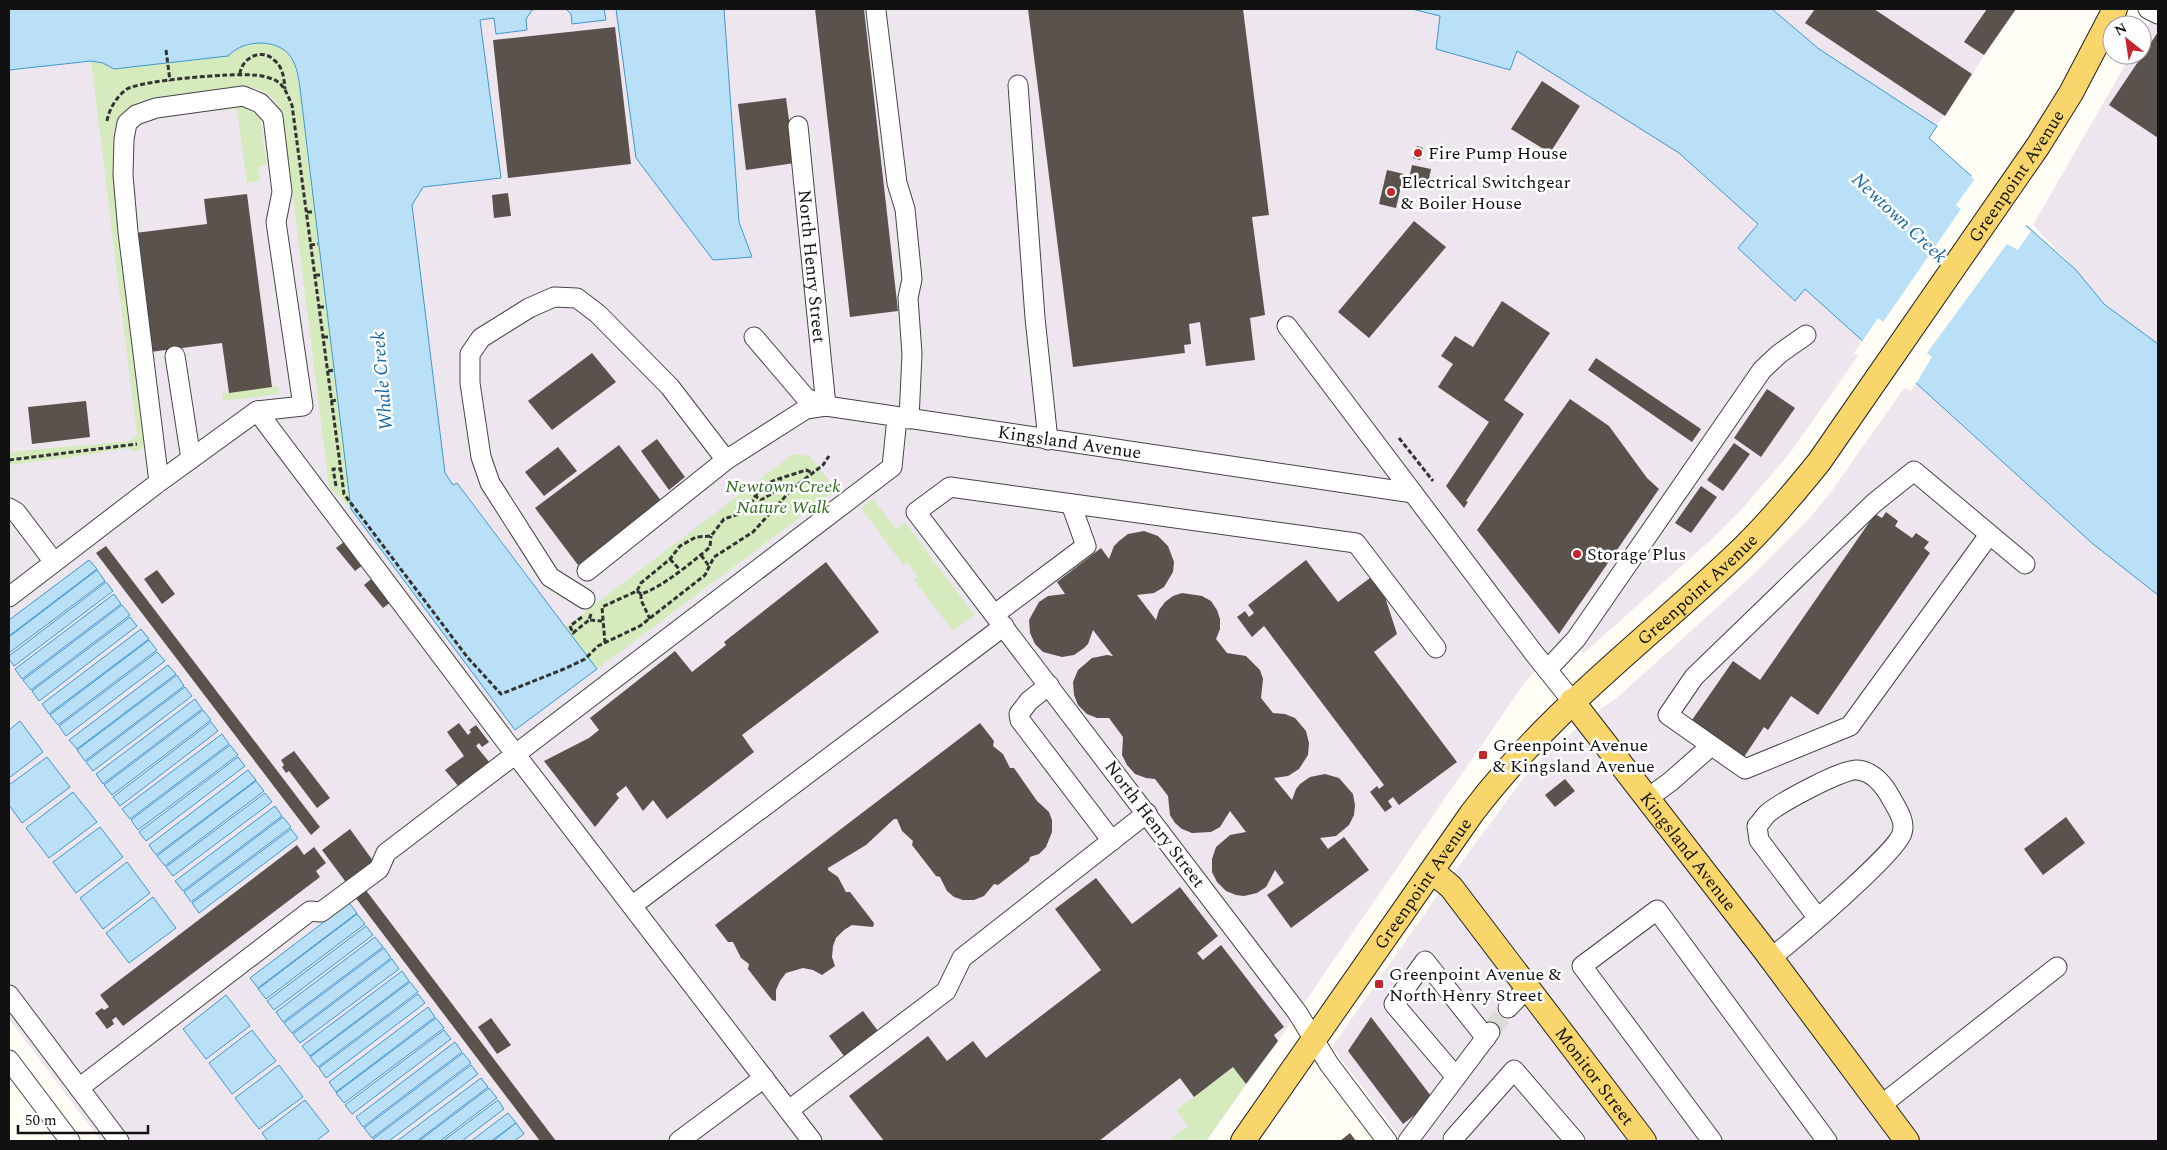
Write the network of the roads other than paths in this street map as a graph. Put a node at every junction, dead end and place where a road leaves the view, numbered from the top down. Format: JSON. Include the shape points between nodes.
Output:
{"nodes":[{"id":1,"x":2115,"y":9,"type":"edge"},
{"id":2,"x":2148,"y":9,"type":"edge"},
{"id":3,"x":876,"y":11,"type":"dead end"},
{"id":4,"x":2158,"y":14,"type":"edge"},
{"id":5,"x":1018,"y":85,"type":"dead end"},
{"id":6,"x":798,"y":126,"type":"dead end"},
{"id":7,"x":1287,"y":326,"type":"dead end"},
{"id":8,"x":1806,"y":335,"type":"dead end"},
{"id":9,"x":754,"y":337,"type":"dead end"},
{"id":10,"x":176,"y":356,"type":"dead end"},
{"id":11,"x":826,"y":406,"type":"junction"},
{"id":12,"x":257,"y":411,"type":"junction"},
{"id":13,"x":903,"y":419,"type":"junction"},
{"id":14,"x":1048,"y":440,"type":"junction"},
{"id":15,"x":191,"y":459,"type":"junction"},
{"id":16,"x":726,"y":460,"type":"junction"},
{"id":17,"x":160,"y":482,"type":"junction"},
{"id":18,"x":1413,"y":493,"type":"junction"},
{"id":19,"x":1071,"y":504,"type":"junction"},
{"id":20,"x":9,"y":508,"type":"edge"},
{"id":21,"x":1989,"y":535,"type":"junction"},
{"id":22,"x":54,"y":562,"type":"junction"},
{"id":23,"x":2025,"y":564,"type":"dead end"},
{"id":24,"x":587,"y":571,"type":"dead end"},
{"id":25,"x":9,"y":597,"type":"edge"},
{"id":26,"x":585,"y":599,"type":"dead end"},
{"id":27,"x":999,"y":620,"type":"junction"},
{"id":28,"x":1436,"y":648,"type":"dead end"},
{"id":29,"x":1547,"y":670,"type":"junction"},
{"id":30,"x":1049,"y":685,"type":"junction"},
{"id":31,"x":1572,"y":701,"type":"junction"},
{"id":32,"x":1711,"y":746,"type":"junction"},
{"id":33,"x":516,"y":755,"type":"junction"},
{"id":34,"x":1648,"y":798,"type":"junction"},
{"id":35,"x":1147,"y":813,"type":"junction"},
{"id":36,"x":1112,"y":841,"type":"junction"},
{"id":37,"x":1433,"y":872,"type":"junction"},
{"id":38,"x":633,"y":905,"type":"junction"},
{"id":39,"x":1817,"y":917,"type":"junction"},
{"id":40,"x":1771,"y":958,"type":"junction"},
{"id":41,"x":2057,"y":967,"type":"dead end"},
{"id":42,"x":1527,"y":988,"type":"junction"},
{"id":43,"x":9,"y":995,"type":"edge"},
{"id":44,"x":1508,"y":1008,"type":"tunnel mouth"},
{"id":45,"x":1314,"y":1039,"type":"junction"},
{"id":46,"x":9,"y":1060,"type":"edge"},
{"id":47,"x":1456,"y":1077,"type":"junction"},
{"id":48,"x":764,"y":1078,"type":"junction"},
{"id":49,"x":15,"y":1081,"type":"edge"},
{"id":50,"x":79,"y":1088,"type":"junction"},
{"id":51,"x":1880,"y":1106,"type":"junction"},
{"id":52,"x":788,"y":1110,"type":"junction"},
{"id":53,"x":70,"y":1141,"type":"edge"},
{"id":54,"x":119,"y":1141,"type":"edge"},
{"id":55,"x":679,"y":1141,"type":"edge"},
{"id":56,"x":812,"y":1141,"type":"edge"},
{"id":57,"x":1243,"y":1141,"type":"edge"},
{"id":58,"x":1387,"y":1141,"type":"edge"},
{"id":59,"x":1408,"y":1141,"type":"edge"},
{"id":60,"x":1455,"y":1141,"type":"edge"},
{"id":61,"x":1575,"y":1141,"type":"edge"},
{"id":62,"x":1644,"y":1141,"type":"edge"},
{"id":63,"x":1712,"y":1141,"type":"edge"},
{"id":64,"x":1827,"y":1141,"type":"edge"},
{"id":65,"x":1907,"y":1141,"type":"edge"}],
"edges":[{"from":1,"to":31,"type":"main road","name":"Greenpoint Avenue","via":[[2055,120],[1838,437],[1781,508],[1740,552]]},
{"from":2,"to":4,"type":"street"},
{"from":3,"to":13,"type":"street","via":[[912,279],[908,298],[912,354]]},
{"from":5,"to":14,"type":"street","via":[[1035,318]]},
{"from":6,"to":11,"type":"street","name":"North Henry Street"},
{"from":7,"to":18,"type":"street","name":"Kingsland Avenue"},
{"from":8,"to":29,"type":"street","via":[[1762,370],[1576,639]]},
{"from":9,"to":11,"type":"street","name":"Kingsland Avenue","via":[[806,398]]},
{"from":10,"to":15,"type":"street"},
{"from":11,"to":13,"type":"street","name":"Kingsland Avenue"},
{"from":11,"to":16,"type":"street","via":[[806,409]]},
{"from":12,"to":15,"type":"street"},
{"from":12,"to":17,"type":"street","via":[[303,406],[276,222],[282,192],[273,117],[260,103],[243,96],[156,108],[136,114],[127,123],[123,175]]},
{"from":12,"to":33,"type":"street"},
{"from":13,"to":14,"type":"street","name":"Kingsland Avenue"},
{"from":13,"to":33,"type":"street","via":[[892,467]]},
{"from":14,"to":18,"type":"street","name":"Kingsland Avenue"},
{"from":15,"to":17,"type":"street"},
{"from":16,"to":24,"type":"street"},
{"from":16,"to":26,"type":"street","via":[[670,387],[598,314],[577,298],[554,297],[529,308],[481,338],[470,354],[470,383],[481,457],[490,483],[550,577]]},
{"from":17,"to":22,"type":"street"},
{"from":18,"to":29,"type":"street","name":"Kingsland Avenue"},
{"from":19,"to":27,"type":"street","via":[[1086,546]]},
{"from":19,"to":27,"type":"street","name":"North Henry Street","via":[[950,487],[916,512]]},
{"from":19,"to":28,"type":"street","via":[[1356,543]]},
{"from":20,"to":22,"type":"street","via":[[16,512]]},
{"from":21,"to":23,"type":"street"},
{"from":21,"to":32,"type":"street","via":[[1850,726],[1745,769]]},
{"from":21,"to":32,"type":"street","via":[[1914,471],[1874,503],[1694,677],[1668,715]]},
{"from":22,"to":25,"type":"street"},
{"from":27,"to":30,"type":"street","name":"North Henry Street"},
{"from":27,"to":38,"type":"street"},
{"from":29,"to":31,"type":"street","name":"Kingsland Avenue"},
{"from":30,"to":35,"type":"street","name":"North Henry Street"},
{"from":30,"to":36,"type":"street","via":[[1022,708],[1020,720]]},
{"from":31,"to":34,"type":"main road","name":"Kingsland Avenue"},
{"from":31,"to":37,"type":"main road","name":"Greenpoint Avenue","via":[[1498,779]]},
{"from":32,"to":34,"type":"street"},
{"from":33,"to":38,"type":"street"},
{"from":33,"to":50,"type":"street","via":[[386,853],[379,869],[321,912],[310,911]]},
{"from":34,"to":40,"type":"main road","name":"Kingsland Avenue"},
{"from":35,"to":36,"type":"street"},
{"from":35,"to":45,"type":"street","name":"North Henry Street"},
{"from":36,"to":52,"type":"street","via":[[962,958],[946,991]]},
{"from":37,"to":42,"type":"main road","name":"Monitor Street","via":[[1451,887]]},
{"from":37,"to":45,"type":"main road","name":"Greenpoint Avenue"},
{"from":38,"to":48,"type":"street"},
{"from":39,"to":39,"type":"street","via":[[1890,852],[1902,834],[1902,818],[1885,787],[1871,774],[1857,769],[1837,774],[1802,793],[1768,813],[1758,826],[1759,840]]},
{"from":39,"to":40,"type":"street"},
{"from":40,"to":51,"type":"main road","name":"Kingsland Avenue"},
{"from":41,"to":51,"type":"street"},
{"from":42,"to":44,"type":"street"},
{"from":42,"to":62,"type":"main road","name":"Monitor Street"},
{"from":43,"to":50,"type":"street"},
{"from":45,"to":57,"type":"main road","name":"Greenpoint Avenue"},
{"from":45,"to":58,"type":"street","name":"North Henry Street"},
{"from":46,"to":49,"type":"street"},
{"from":47,"to":47,"type":"street","via":[[1488,1035],[1425,961],[1394,1004]]},
{"from":47,"to":59,"type":"street"},
{"from":48,"to":52,"type":"street"},
{"from":48,"to":55,"type":"street"},
{"from":49,"to":53,"type":"street"},
{"from":50,"to":54,"type":"street"},
{"from":51,"to":65,"type":"main road","name":"Kingsland Avenue"},
{"from":52,"to":56,"type":"street"},
{"from":60,"to":61,"type":"street","via":[[1453,1139],[1514,1070]]},
{"from":63,"to":64,"type":"street","via":[[1582,966],[1658,910]]}]}
